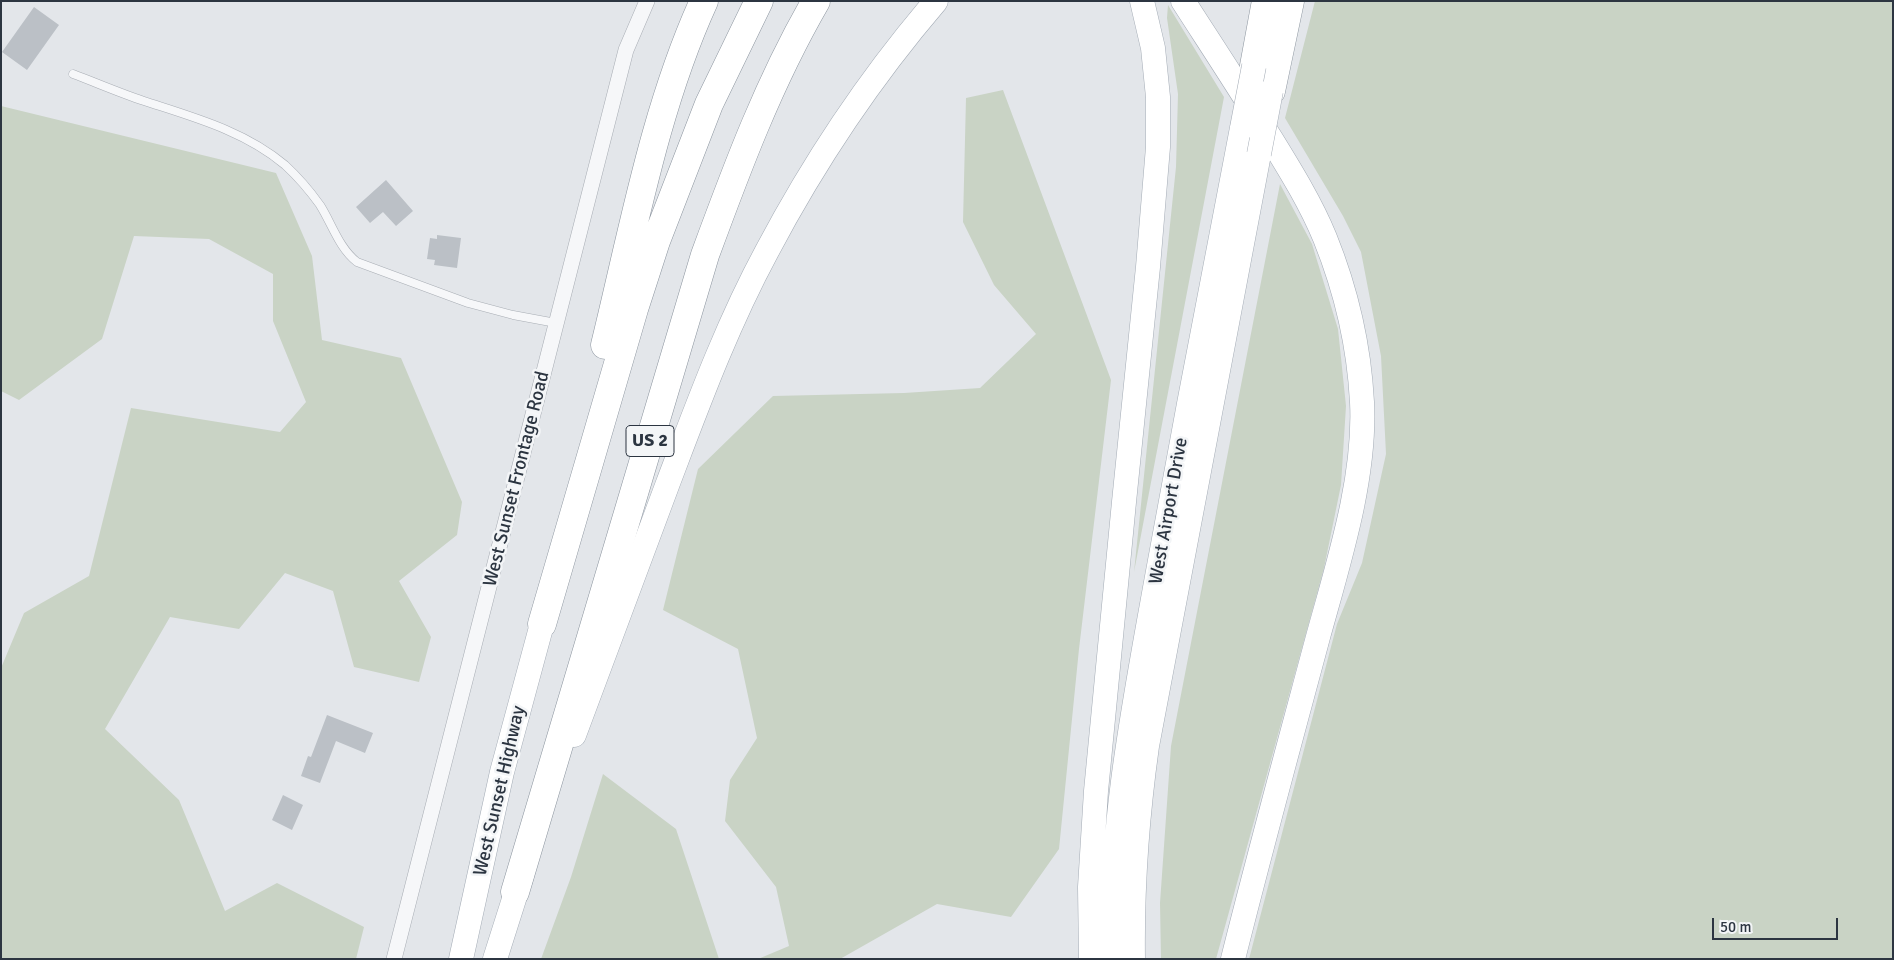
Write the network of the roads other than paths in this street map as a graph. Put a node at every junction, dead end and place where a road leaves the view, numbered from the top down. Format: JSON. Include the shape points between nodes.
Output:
{"nodes":[{"id":1,"x":648,"y":1,"type":"edge"},
{"id":2,"x":704,"y":1,"type":"edge"},
{"id":3,"x":759,"y":1,"type":"edge"},
{"id":4,"x":816,"y":1,"type":"edge"},
{"id":5,"x":936,"y":1,"type":"edge"},
{"id":6,"x":1142,"y":1,"type":"edge"},
{"id":7,"x":1183,"y":1,"type":"edge"},
{"id":8,"x":1266,"y":1,"type":"edge"},
{"id":9,"x":1290,"y":1,"type":"edge"},
{"id":10,"x":1254,"y":66,"type":"joint"},
{"id":11,"x":73,"y":74,"type":"dead end"},
{"id":12,"x":1271,"y":92,"type":"joint"},
{"id":13,"x":556,"y":323,"type":"junction"},
{"id":14,"x":542,"y":624,"type":"junction"},
{"id":15,"x":515,"y":892,"type":"junction"},
{"id":16,"x":394,"y":959,"type":"edge"},
{"id":17,"x":461,"y":959,"type":"edge"},
{"id":18,"x":495,"y":959,"type":"edge"},
{"id":19,"x":1091,"y":959,"type":"edge"},
{"id":20,"x":1113,"y":959,"type":"edge"},
{"id":21,"x":1133,"y":959,"type":"edge"},
{"id":22,"x":1233,"y":959,"type":"edge"}],
"edges":[{"from":1,"to":13,"type":"street","name":"West Sunset Frontage Road","via":[[626,50]]},
{"from":2,"to":14,"type":"highway","via":[[675,72],[654,145],[591,403]]},
{"from":3,"to":14,"type":"highway","number":"US 2","via":[[709,104],[656,241]]},
{"from":4,"to":15,"type":"highway","number":"US 2","via":[[775,80],[734,175],[705,255]]},
{"from":5,"to":15,"type":"main road","name":"West Sunset Highway","via":[[893,53],[841,125],[787,213],[746,292],[698,404]]},
{"from":6,"to":19,"type":"main road","via":[[1153,48],[1158,97],[1158,147],[1096,791],[1090,887]]},
{"from":7,"to":22,"type":"main road","via":[[1295,179],[1324,237],[1353,330],[1362,403],[1355,488],[1337,567]]},
{"from":8,"to":10,"type":"highway"},
{"from":9,"to":12,"type":"highway"},
{"from":10,"to":20,"type":"main road","name":"West Airport Drive","bridge":true,"via":[[1179,452],[1126,754],[1113,882]]},
{"from":11,"to":13,"type":"lane","via":[[214,124],[251,141],[284,164],[300,180],[320,206],[349,256],[357,262],[468,303]]},
{"from":12,"to":21,"type":"main road","name":"West Airport Drive","bridge":true,"via":[[1147,746],[1135,860]]},
{"from":13,"to":16,"type":"street","name":"West Sunset Frontage Road"},
{"from":14,"to":17,"type":"main road","name":"West Sunset Highway","number":"US 2","via":[[502,772]]},
{"from":15,"to":18,"type":"main road","name":"West Sunset Highway","number":"US 2"}]}
